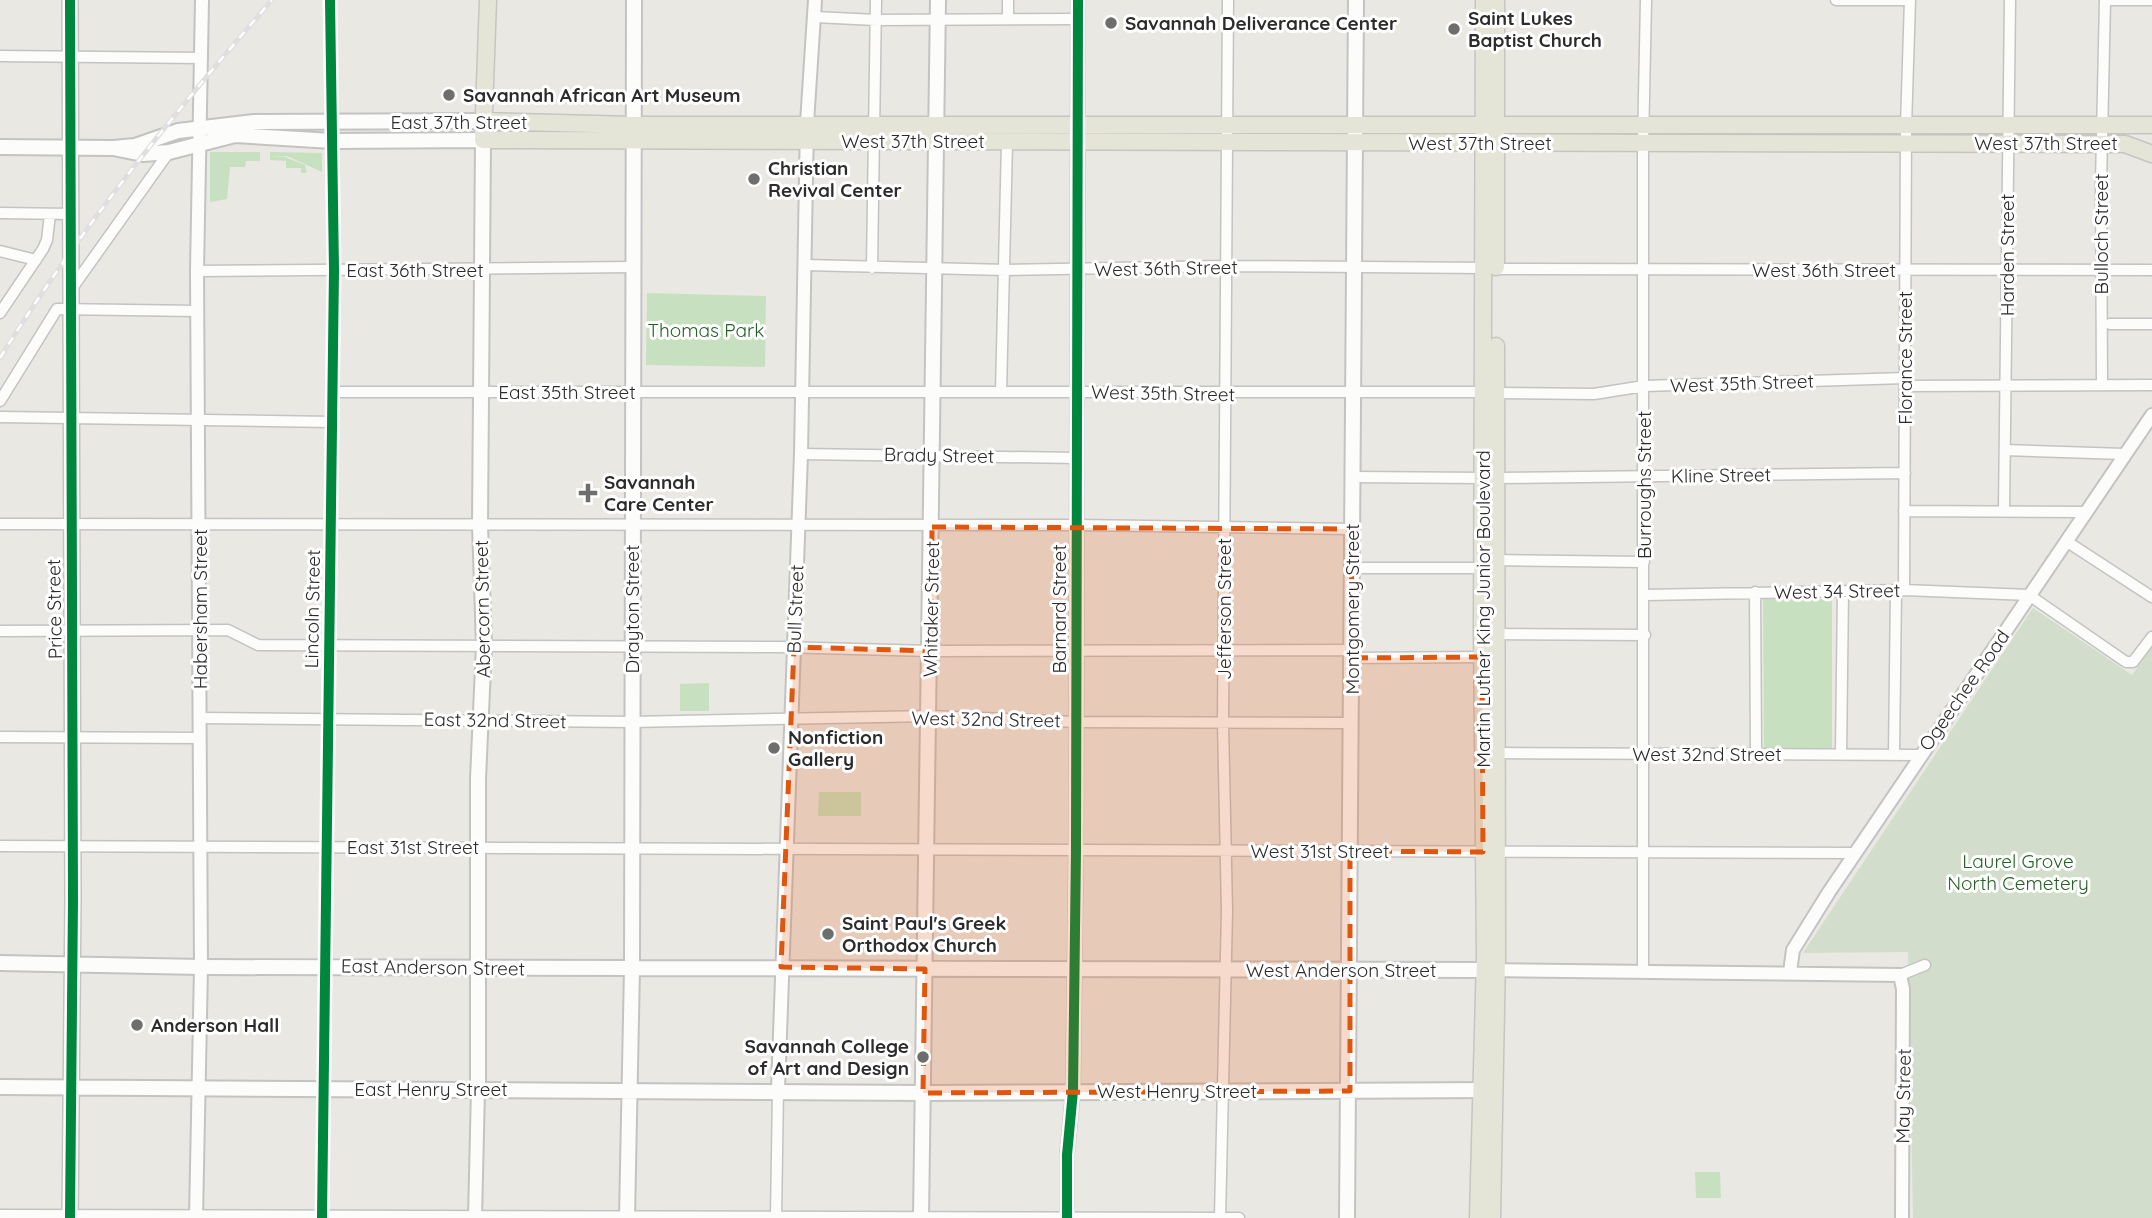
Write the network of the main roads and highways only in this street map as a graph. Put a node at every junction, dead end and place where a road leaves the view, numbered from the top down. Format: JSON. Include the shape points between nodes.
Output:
{"nodes":[{"id":1,"x":70,"y":0,"type":"edge"},
{"id":2,"x":488,"y":0,"type":"edge"},
{"id":3,"x":634,"y":0,"type":"edge"},
{"id":4,"x":938,"y":0,"type":"edge"},
{"id":5,"x":1356,"y":0,"type":"edge"},
{"id":6,"x":1484,"y":0,"type":"edge"},
{"id":7,"x":1496,"y":0,"type":"edge"},
{"id":8,"x":484,"y":121,"type":"junction"},
{"id":9,"x":807,"y":123,"type":"joint"},
{"id":10,"x":937,"y":123,"type":"junction"},
{"id":11,"x":1489,"y":124,"type":"junction"},
{"id":12,"x":633,"y":125,"type":"junction"},
{"id":13,"x":2151,"y":125,"type":"edge"},
{"id":14,"x":1354,"y":134,"type":"junction"},
{"id":15,"x":1906,"y":134,"type":"junction"},
{"id":16,"x":483,"y":140,"type":"junction"},
{"id":17,"x":807,"y":140,"type":"joint"},
{"id":18,"x":632,"y":142,"type":"junction"},
{"id":19,"x":936,"y":142,"type":"junction"},
{"id":20,"x":1489,"y":144,"type":"junction"},
{"id":21,"x":0,"y":146,"type":"edge"},
{"id":22,"x":113,"y":148,"type":"junction"},
{"id":23,"x":69,"y":149,"type":"junction"},
{"id":24,"x":2152,"y":154,"type":"edge"},
{"id":25,"x":1488,"y":564,"type":"junction"},
{"id":26,"x":1489,"y":852,"type":"junction"},
{"id":27,"x":0,"y":963,"type":"edge"},
{"id":28,"x":72,"y":964,"type":"junction"},
{"id":29,"x":476,"y":967,"type":"junction"},
{"id":30,"x":781,"y":967,"type":"joint"},
{"id":31,"x":632,"y":968,"type":"junction"},
{"id":32,"x":1349,"y":968,"type":"junction"},
{"id":33,"x":925,"y":969,"type":"junction"},
{"id":34,"x":1490,"y":970,"type":"junction"},
{"id":35,"x":0,"y":1087,"type":"edge"},
{"id":36,"x":72,"y":1087,"type":"junction"},
{"id":37,"x":478,"y":1089,"type":"junction"},
{"id":38,"x":778,"y":1089,"type":"joint"},
{"id":39,"x":629,"y":1090,"type":"junction"},
{"id":40,"x":1486,"y":1090,"type":"junction"},
{"id":41,"x":1350,"y":1091,"type":"junction"},
{"id":42,"x":923,"y":1093,"type":"junction"},
{"id":43,"x":70,"y":1216,"type":"edge"},
{"id":44,"x":627,"y":1217,"type":"edge"},
{"id":45,"x":921,"y":1217,"type":"edge"},
{"id":46,"x":1347,"y":1218,"type":"edge"},
{"id":47,"x":1478,"y":1218,"type":"edge"},
{"id":48,"x":1492,"y":1218,"type":"edge"}],
"edges":[{"from":1,"to":23,"type":"main road","name":"Price Street"},
{"from":2,"to":8,"type":"main road","name":"Abercorn Street"},
{"from":3,"to":12,"type":"main road","name":"Drayton Street"},
{"from":4,"to":10,"type":"main road","name":"Whitaker Street"},
{"from":5,"to":14,"type":"main road","name":"Montgomery Street"},
{"from":6,"to":11,"type":"main road","name":"Martin Luther King Junior Boulevard"},
{"from":7,"to":11,"type":"main road","name":"Martin Luther King Junior Boulevard"},
{"from":8,"to":12,"type":"main road","name":"East 37th Street"},
{"from":8,"to":16,"type":"main road","name":"Abercorn Street"},
{"from":8,"to":22,"type":"main road","name":"East 37th Street","via":[[254,122],[178,131],[135,146]]},
{"from":9,"to":10,"type":"main road","name":"West 37th Street"},
{"from":9,"to":12,"type":"main road","name":"East 37th Street"},
{"from":10,"to":14,"type":"main road","name":"West 37th Street","via":[[1228,124]]},
{"from":10,"to":19,"type":"main road","name":"Whitaker Street"},
{"from":11,"to":14,"type":"main road","name":"West 37th Street"},
{"from":11,"to":15,"type":"main road","name":"West 37th Street"},
{"from":11,"to":20,"type":"main road","name":"Martin Luther King Junior Boulevard"},
{"from":12,"to":18,"type":"main road","name":"Drayton Street"},
{"from":13,"to":15,"type":"main road","name":"West 37th Street","via":[[2006,126]]},
{"from":14,"to":19,"type":"main road","name":"West 37th Street","via":[[1227,143]]},
{"from":14,"to":20,"type":"main road","name":"West 37th Street"},
{"from":14,"to":32,"type":"main road","name":"Montgomery Street"},
{"from":15,"to":20,"type":"main road","name":"West 37th Street","via":[[1643,145]]},
{"from":15,"to":24,"type":"main road","name":"West 37th Street","via":[[2007,143],[2125,144]]},
{"from":16,"to":18,"type":"main road","name":"East 37th Street"},
{"from":16,"to":22,"type":"main road","name":"East 37th Street","via":[[332,141],[235,135],[169,152],[143,154]]},
{"from":16,"to":29,"type":"main road","name":"Abercorn Street","via":[[480,525],[484,645]]},
{"from":17,"to":18,"type":"main road","name":"East 37th Street"},
{"from":17,"to":19,"type":"main road","name":"West 37th Street"},
{"from":18,"to":31,"type":"main road","name":"Drayton Street"},
{"from":19,"to":33,"type":"main road","name":"Whitaker Street"},
{"from":20,"to":25,"type":"main road","name":"Martin Luther King Junior Boulevard"},
{"from":21,"to":23,"type":"main road","name":"East 37th Street"},
{"from":22,"to":23,"type":"main road","name":"East 37th Street"},
{"from":23,"to":28,"type":"main road","name":"Price Street","via":[[70,291],[63,309],[70,418]]},
{"from":25,"to":26,"type":"main road","name":"Martin Luther King Junior Boulevard","via":[[1482,657]]},
{"from":25,"to":26,"type":"main road","name":"Martin Luther King Junior Boulevard","via":[[1495,753]]},
{"from":26,"to":34,"type":"main road","name":"Martin Luther King Junior Boulevard"},
{"from":27,"to":28,"type":"main road","name":"East Anderson Street"},
{"from":28,"to":29,"type":"main road","name":"East Anderson Street"},
{"from":28,"to":36,"type":"main road","name":"Price Street"},
{"from":29,"to":31,"type":"main road","name":"East Anderson Street"},
{"from":29,"to":37,"type":"main road","name":"Abercorn Street"},
{"from":30,"to":31,"type":"main road","name":"East Anderson Street"},
{"from":30,"to":33,"type":"main road","name":"West Anderson Street"},
{"from":31,"to":39,"type":"main road","name":"Drayton Street"},
{"from":32,"to":33,"type":"main road","name":"West Anderson Street"},
{"from":32,"to":34,"type":"main road","name":"West Anderson Street"},
{"from":32,"to":41,"type":"main road","name":"Montgomery Street"},
{"from":33,"to":42,"type":"main road","name":"Whitaker Street"},
{"from":34,"to":40,"type":"main road","name":"Martin Luther King Junior Boulevard"},
{"from":35,"to":36,"type":"main road","name":"East Henry Street"},
{"from":36,"to":37,"type":"main road","name":"East Henry Street"},
{"from":36,"to":43,"type":"main road","name":"Price Street"},
{"from":37,"to":39,"type":"main road","name":"East Henry Street"},
{"from":38,"to":39,"type":"main road","name":"East Henry Street"},
{"from":38,"to":42,"type":"main road","name":"West Henry Street"},
{"from":39,"to":44,"type":"main road","name":"Drayton Street"},
{"from":40,"to":41,"type":"main road","name":"West Henry Street"},
{"from":40,"to":47,"type":"main road","name":"Martin Luther King Junior Boulevard"},
{"from":40,"to":48,"type":"main road","name":"Martin Luther King Junior Boulevard"},
{"from":41,"to":42,"type":"main road","name":"West Henry Street"},
{"from":41,"to":46,"type":"main road","name":"Montgomery Street"},
{"from":42,"to":45,"type":"main road","name":"Whitaker Street"}]}
